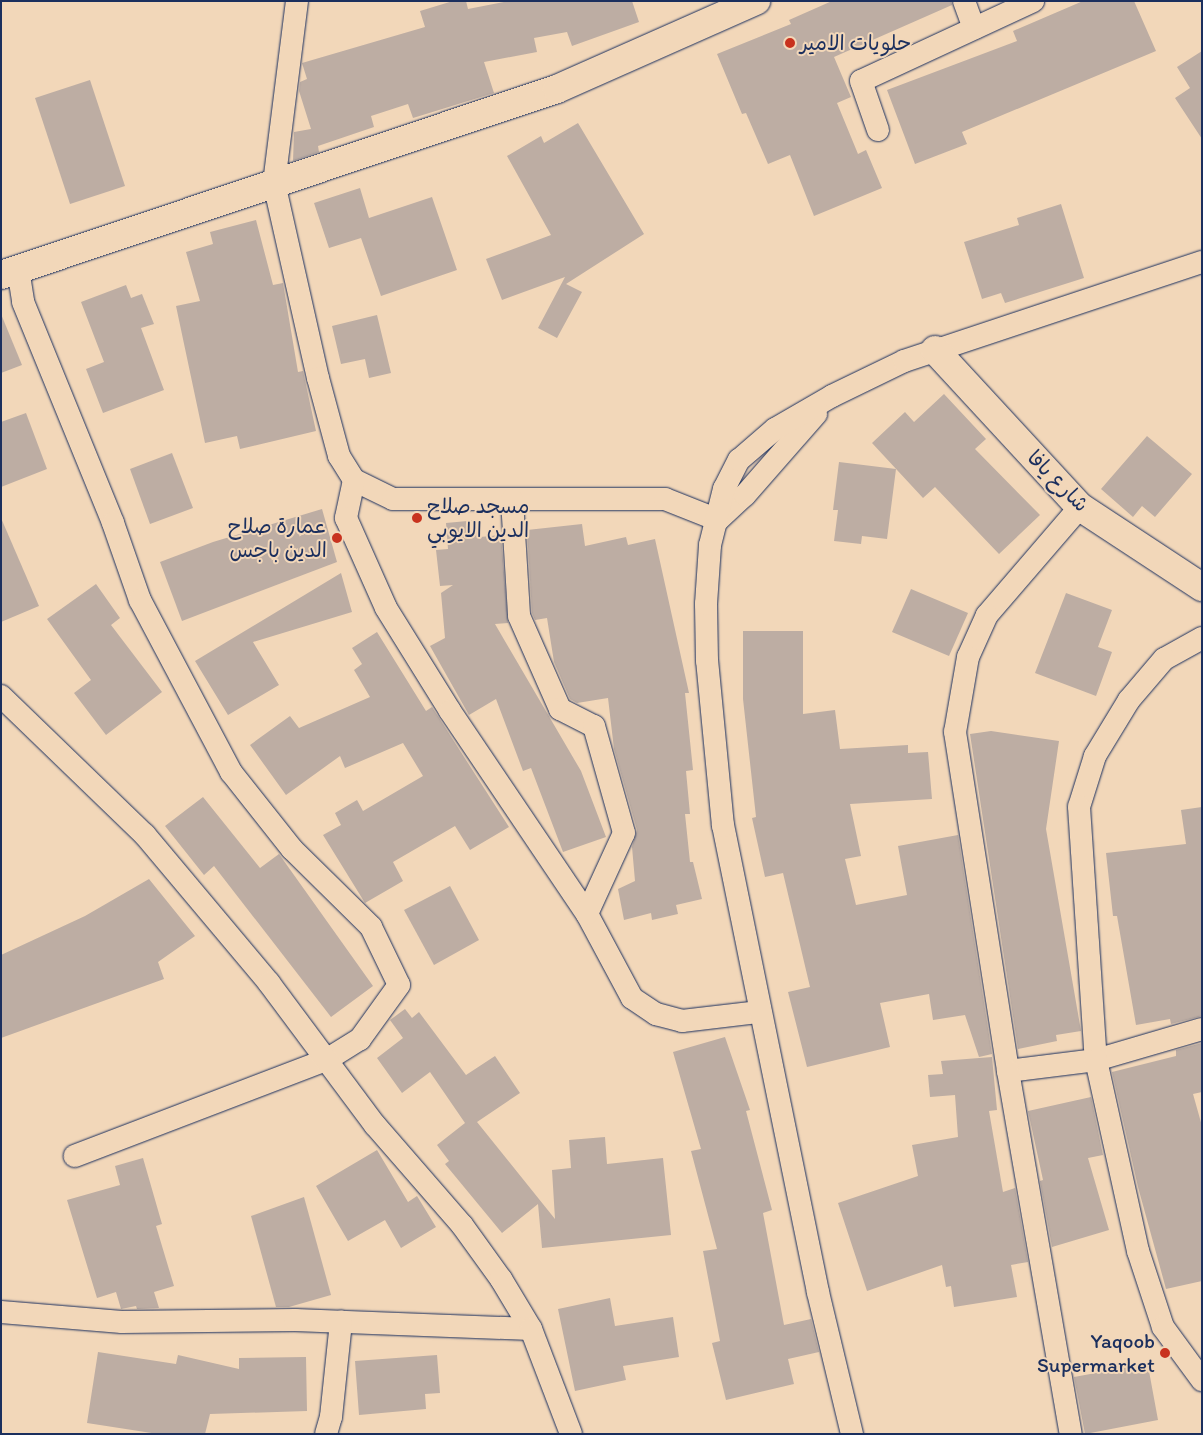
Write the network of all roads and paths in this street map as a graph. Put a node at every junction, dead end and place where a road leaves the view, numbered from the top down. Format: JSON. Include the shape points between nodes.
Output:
{"nodes":[{"id":1,"x":297,"y":1,"type":"edge"},
{"id":2,"x":756,"y":1,"type":"edge"},
{"id":3,"x":964,"y":1,"type":"edge"},
{"id":4,"x":1033,"y":1,"type":"edge"},
{"id":5,"x":974,"y":28,"type":"junction"},
{"id":6,"x":878,"y":130,"type":"dead end"},
{"id":7,"x":274,"y":183,"type":"junction"},
{"id":8,"x":1202,"y":262,"type":"edge"},
{"id":9,"x":10,"y":272,"type":"edge"},
{"id":10,"x":935,"y":350,"type":"junction"},
{"id":11,"x":354,"y":480,"type":"junction"},
{"id":12,"x":512,"y":500,"type":"junction"},
{"id":13,"x":1080,"y":507,"type":"junction"},
{"id":14,"x":718,"y":520,"type":"junction"},
{"id":15,"x":1202,"y":587,"type":"edge"},
{"id":16,"x":1202,"y":638,"type":"edge"},
{"id":17,"x":1,"y":696,"type":"edge"},
{"id":18,"x":587,"y":914,"type":"junction"},
{"id":19,"x":759,"y":1012,"type":"junction"},
{"id":20,"x":1202,"y":1029,"type":"edge"},
{"id":21,"x":326,"y":1060,"type":"junction"},
{"id":22,"x":1096,"y":1060,"type":"junction"},
{"id":23,"x":1008,"y":1071,"type":"junction"},
{"id":24,"x":75,"y":1156,"type":"dead end"},
{"id":25,"x":1,"y":1312,"type":"edge"},
{"id":26,"x":341,"y":1322,"type":"junction"},
{"id":27,"x":531,"y":1329,"type":"junction"},
{"id":28,"x":1202,"y":1380,"type":"edge"},
{"id":29,"x":326,"y":1434,"type":"edge"},
{"id":30,"x":571,"y":1434,"type":"edge"},
{"id":31,"x":852,"y":1434,"type":"edge"},
{"id":32,"x":1070,"y":1434,"type":"edge"}],
"edges":[{"from":1,"to":7,"type":"street"},
{"from":2,"to":7,"type":"main road","via":[[557,89]]},
{"from":3,"to":5,"type":"street"},
{"from":4,"to":5,"type":"street"},
{"from":5,"to":6,"type":"street","via":[[861,81]]},
{"from":7,"to":9,"type":"main road"},
{"from":7,"to":11,"type":"street","via":[[339,456]]},
{"from":8,"to":10,"type":"street"},
{"from":9,"to":21,"type":"street","via":[[113,524],[140,600],[230,772],[292,849],[371,927],[400,985],[360,1039]]},
{"from":10,"to":13,"type":"main road","name":"شارع يافا"},
{"from":10,"to":14,"type":"street","via":[[904,361],[832,396],[745,495]]},
{"from":11,"to":12,"type":"street","via":[[393,499]]},
{"from":11,"to":18,"type":"street","via":[[346,518],[386,608],[450,712]]},
{"from":12,"to":14,"type":"street","via":[[665,499]]},
{"from":12,"to":18,"type":"street","via":[[519,616],[560,709],[594,726],[624,833]]},
{"from":13,"to":15,"type":"main road","name":"شارع يافا"},
{"from":13,"to":23,"type":"street","via":[[987,615],[968,656],[955,732]]},
{"from":14,"to":19,"type":"street","via":[[710,545],[707,660],[723,826]]},
{"from":16,"to":22,"type":"street","via":[[1164,660],[1129,700],[1094,756],[1078,807]]},
{"from":17,"to":21,"type":"street","via":[[145,835],[268,983]]},
{"from":18,"to":19,"type":"street","via":[[632,998],[656,1014],[682,1021]]},
{"from":19,"to":31,"type":"street","via":[[818,1292]]},
{"from":20,"to":22,"type":"street"},
{"from":21,"to":24,"type":"street"},
{"from":21,"to":27,"type":"street","via":[[375,1126],[462,1225],[501,1279]]},
{"from":22,"to":23,"type":"street"},
{"from":22,"to":28,"type":"street","via":[[1138,1251],[1163,1327]]},
{"from":23,"to":32,"type":"street"},
{"from":25,"to":26,"type":"street","via":[[122,1322]]},
{"from":26,"to":27,"type":"street"},
{"from":26,"to":29,"type":"street","via":[[331,1417]]},
{"from":27,"to":30,"type":"street"}]}
